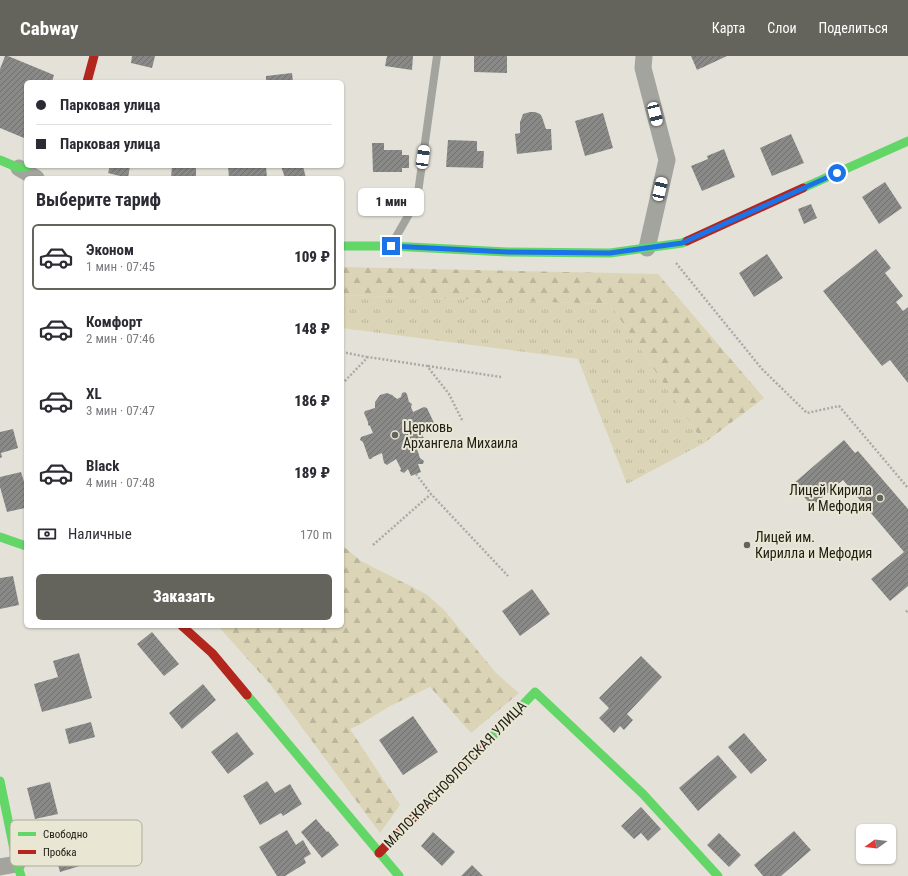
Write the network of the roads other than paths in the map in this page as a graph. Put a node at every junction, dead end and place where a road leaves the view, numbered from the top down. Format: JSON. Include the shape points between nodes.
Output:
{"nodes":[{"id":1,"x":94,"y":56,"type":"edge"},
{"id":2,"x":437,"y":56,"type":"edge"},
{"id":3,"x":644,"y":56,"type":"edge"},
{"id":4,"x":88,"y":80,"type":"edge"},
{"id":5,"x":908,"y":141,"type":"edge"},
{"id":6,"x":0,"y":160,"type":"edge"},
{"id":7,"x":24,"y":167,"type":"edge"},
{"id":8,"x":25,"y":168,"type":"edge"},
{"id":9,"x":34,"y":176,"type":"edge"},
{"id":10,"x":344,"y":246,"type":"edge"},
{"id":11,"x":391,"y":246,"type":"junction"},
{"id":12,"x":654,"y":247,"type":"junction"},
{"id":13,"x":0,"y":537,"type":"edge"},
{"id":14,"x":24,"y":545,"type":"edge"},
{"id":15,"x":184,"y":628,"type":"edge"},
{"id":16,"x":0,"y":781,"type":"edge"},
{"id":17,"x":10,"y":828,"type":"edge"},
{"id":18,"x":378,"y":853,"type":"junction"},
{"id":19,"x":0,"y":867,"type":"edge"},
{"id":20,"x":19,"y":870,"type":"edge"},
{"id":21,"x":399,"y":876,"type":"edge"},
{"id":22,"x":718,"y":876,"type":"edge"}],
"edges":[{"from":1,"to":4,"type":"street"},
{"from":2,"to":11,"type":"lane","via":[[417,200]]},
{"from":3,"to":12,"type":"street","via":[[643,68],[667,160]]},
{"from":5,"to":12,"type":"street","via":[[682,243]]},
{"from":6,"to":7,"type":"street"},
{"from":8,"to":9,"type":"street"},
{"from":10,"to":11,"type":"street"},
{"from":11,"to":12,"type":"street","via":[[594,253]]},
{"from":13,"to":14,"type":"street"},
{"from":15,"to":18,"type":"street","name":"МАЛО-КРАСНОФЛОТСКАЯ УЛИЦА","via":[[212,653]]},
{"from":16,"to":17,"type":"street"},
{"from":18,"to":21,"type":"street","name":"МАЛО-КРАСНОФЛОТСКАЯ УЛИЦА"},
{"from":18,"to":22,"type":"street","name":"МАЛО-КРАСНОФЛОТСКАЯ УЛИЦА","via":[[536,692],[643,794]]},
{"from":19,"to":20,"type":"street"}]}
